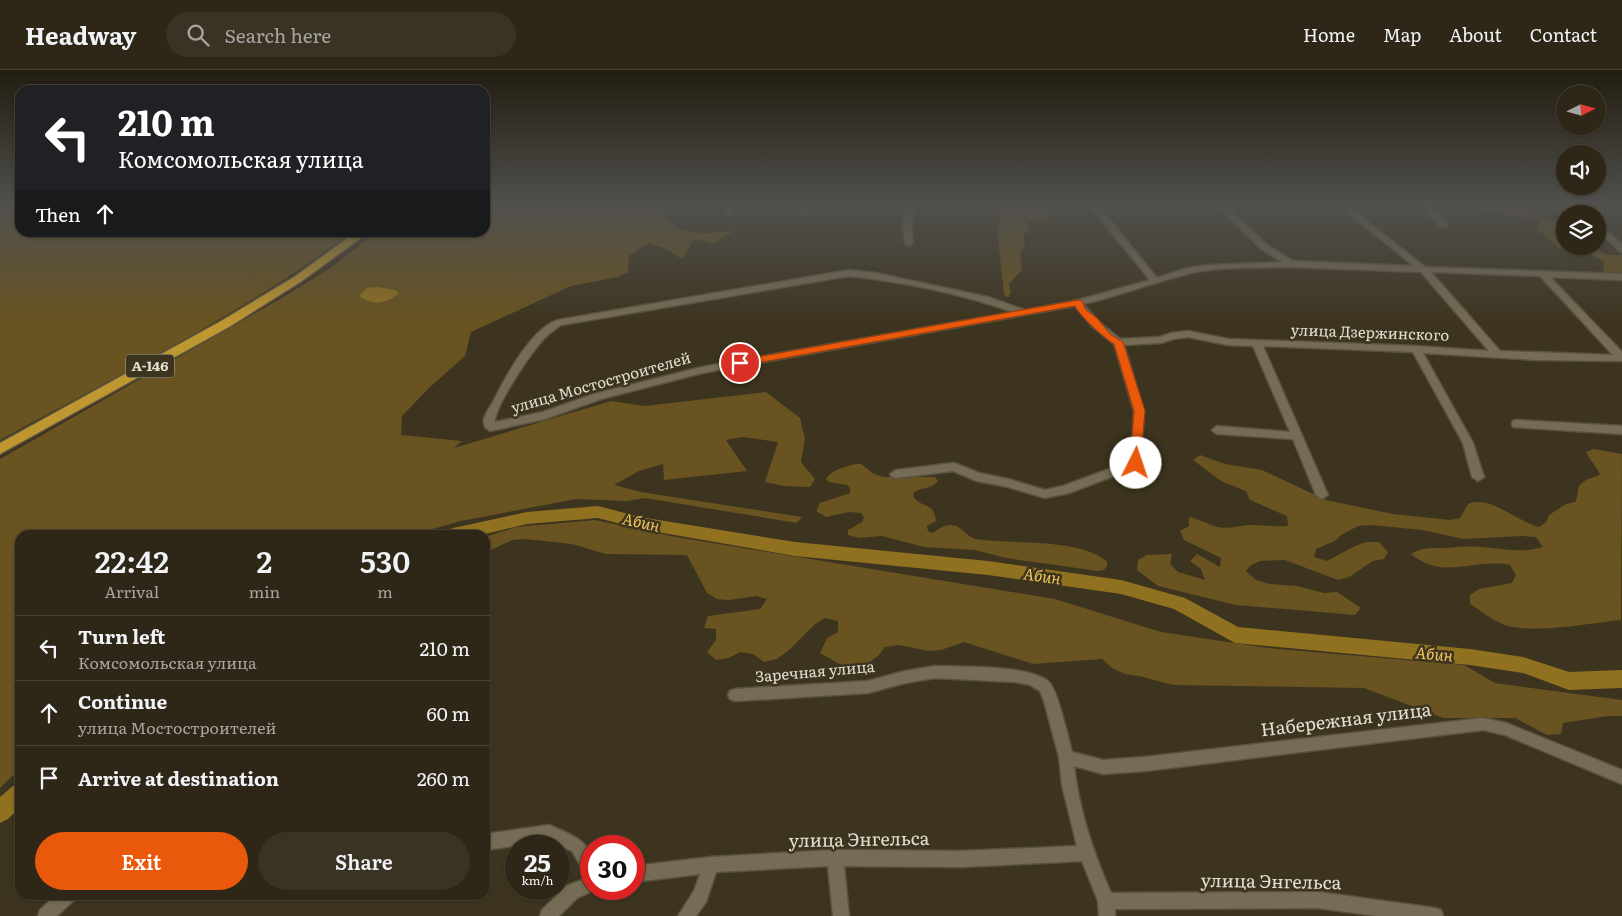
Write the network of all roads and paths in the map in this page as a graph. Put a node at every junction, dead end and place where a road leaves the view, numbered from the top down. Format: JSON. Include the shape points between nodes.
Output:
{"nodes":[{"id":1,"x":346,"y":244,"type":"edge"},
{"id":2,"x":1125,"y":244,"type":"edge"},
{"id":3,"x":1262,"y":244,"type":"edge"},
{"id":4,"x":1392,"y":244,"type":"edge"},
{"id":5,"x":1292,"y":264,"type":"junction"},
{"id":6,"x":1424,"y":270,"type":"junction"},
{"id":7,"x":1543,"y":275,"type":"junction"},
{"id":8,"x":1622,"y":277,"type":"edge"},
{"id":9,"x":1155,"y":281,"type":"junction"},
{"id":10,"x":1078,"y":303,"type":"junction"},
{"id":11,"x":1023,"y":312,"type":"junction"},
{"id":12,"x":1118,"y":342,"type":"junction"},
{"id":13,"x":1257,"y":343,"type":"junction"},
{"id":14,"x":1416,"y":349,"type":"junction"},
{"id":15,"x":1496,"y":354,"type":"junction"},
{"id":16,"x":1622,"y":358,"type":"edge"},
{"id":17,"x":1517,"y":424,"type":"dead end"},
{"id":18,"x":1217,"y":430,"type":"dead end"},
{"id":19,"x":1622,"y":430,"type":"edge"},
{"id":20,"x":1297,"y":436,"type":"junction"},
{"id":21,"x":0,"y":449,"type":"edge"},
{"id":22,"x":896,"y":474,"type":"dead end"},
{"id":23,"x":1478,"y":477,"type":"dead end"},
{"id":24,"x":1322,"y":495,"type":"dead end"},
{"id":25,"x":734,"y":696,"type":"dead end"},
{"id":26,"x":1066,"y":757,"type":"junction"},
{"id":27,"x":1622,"y":778,"type":"edge"},
{"id":28,"x":490,"y":841,"type":"edge"},
{"id":29,"x":580,"y":851,"type":"edge"},
{"id":30,"x":1086,"y":853,"type":"junction"},
{"id":31,"x":835,"y":858,"type":"junction"},
{"id":32,"x":711,"y":865,"type":"junction"},
{"id":33,"x":645,"y":873,"type":"edge"},
{"id":34,"x":580,"y":889,"type":"edge"},
{"id":35,"x":62,"y":900,"type":"edge"},
{"id":36,"x":1106,"y":908,"type":"edge"},
{"id":37,"x":46,"y":916,"type":"edge"},
{"id":38,"x":548,"y":916,"type":"edge"},
{"id":39,"x":686,"y":916,"type":"edge"},
{"id":40,"x":841,"y":916,"type":"edge"},
{"id":41,"x":1435,"y":916,"type":"edge"}],
"edges":[{"from":1,"to":21,"type":"highway","number":"А-146","via":[[225,324]]},
{"from":2,"to":9,"type":"street"},
{"from":3,"to":5,"type":"street"},
{"from":4,"to":6,"type":"street"},
{"from":5,"to":6,"type":"street"},
{"from":5,"to":9,"type":"street","via":[[1209,268]]},
{"from":6,"to":7,"type":"street"},
{"from":6,"to":15,"type":"street"},
{"from":7,"to":8,"type":"street"},
{"from":7,"to":16,"type":"street"},
{"from":9,"to":10,"type":"street"},
{"from":10,"to":11,"type":"street"},
{"from":10,"to":12,"type":"street","via":[[1107,336]]},
{"from":11,"to":11,"type":"street","name":"улица Мостостроителей","via":[[694,372],[598,396],[508,424],[490,427],[488,419],[534,343],[549,326],[558,323],[849,273],[988,300]]},
{"from":12,"to":13,"type":"street","name":"улица Дзержинского","via":[[1161,340],[1188,334],[1228,342]]},
{"from":12,"to":22,"type":"street","via":[[1140,411],[1136,463],[1066,490],[1045,494],[977,477],[954,467]]},
{"from":13,"to":14,"type":"street","name":"улица Дзержинского"},
{"from":13,"to":20,"type":"street"},
{"from":14,"to":15,"type":"street","name":"улица Дзержинского"},
{"from":14,"to":23,"type":"street","via":[[1468,443]]},
{"from":15,"to":16,"type":"street","name":"улица Дзержинского"},
{"from":17,"to":19,"type":"street"},
{"from":18,"to":20,"type":"street"},
{"from":20,"to":24,"type":"street"},
{"from":25,"to":26,"type":"street","name":"Заречная улица","via":[[868,687],[905,676],[935,672],[1016,676],[1045,687]]},
{"from":26,"to":27,"type":"street","name":"Набережная улица","via":[[1102,767],[1145,764],[1484,724],[1506,729]]},
{"from":26,"to":30,"type":"street","via":[[1069,785]]},
{"from":28,"to":29,"type":"street","via":[[549,833],[577,846]]},
{"from":30,"to":31,"type":"street","name":"улица Энгельса","via":[[961,859]]},
{"from":30,"to":36,"type":"street"},
{"from":31,"to":32,"type":"street","name":"улица Энгельса"},
{"from":31,"to":40,"type":"street"},
{"from":32,"to":33,"type":"street","name":"улица Энгельса"},
{"from":32,"to":39,"type":"street","via":[[700,896]]},
{"from":34,"to":38,"type":"street","via":[[572,892]]},
{"from":35,"to":37,"type":"street"},
{"from":36,"to":41,"type":"street","name":"улица Энгельса","via":[[1318,900]]}]}
